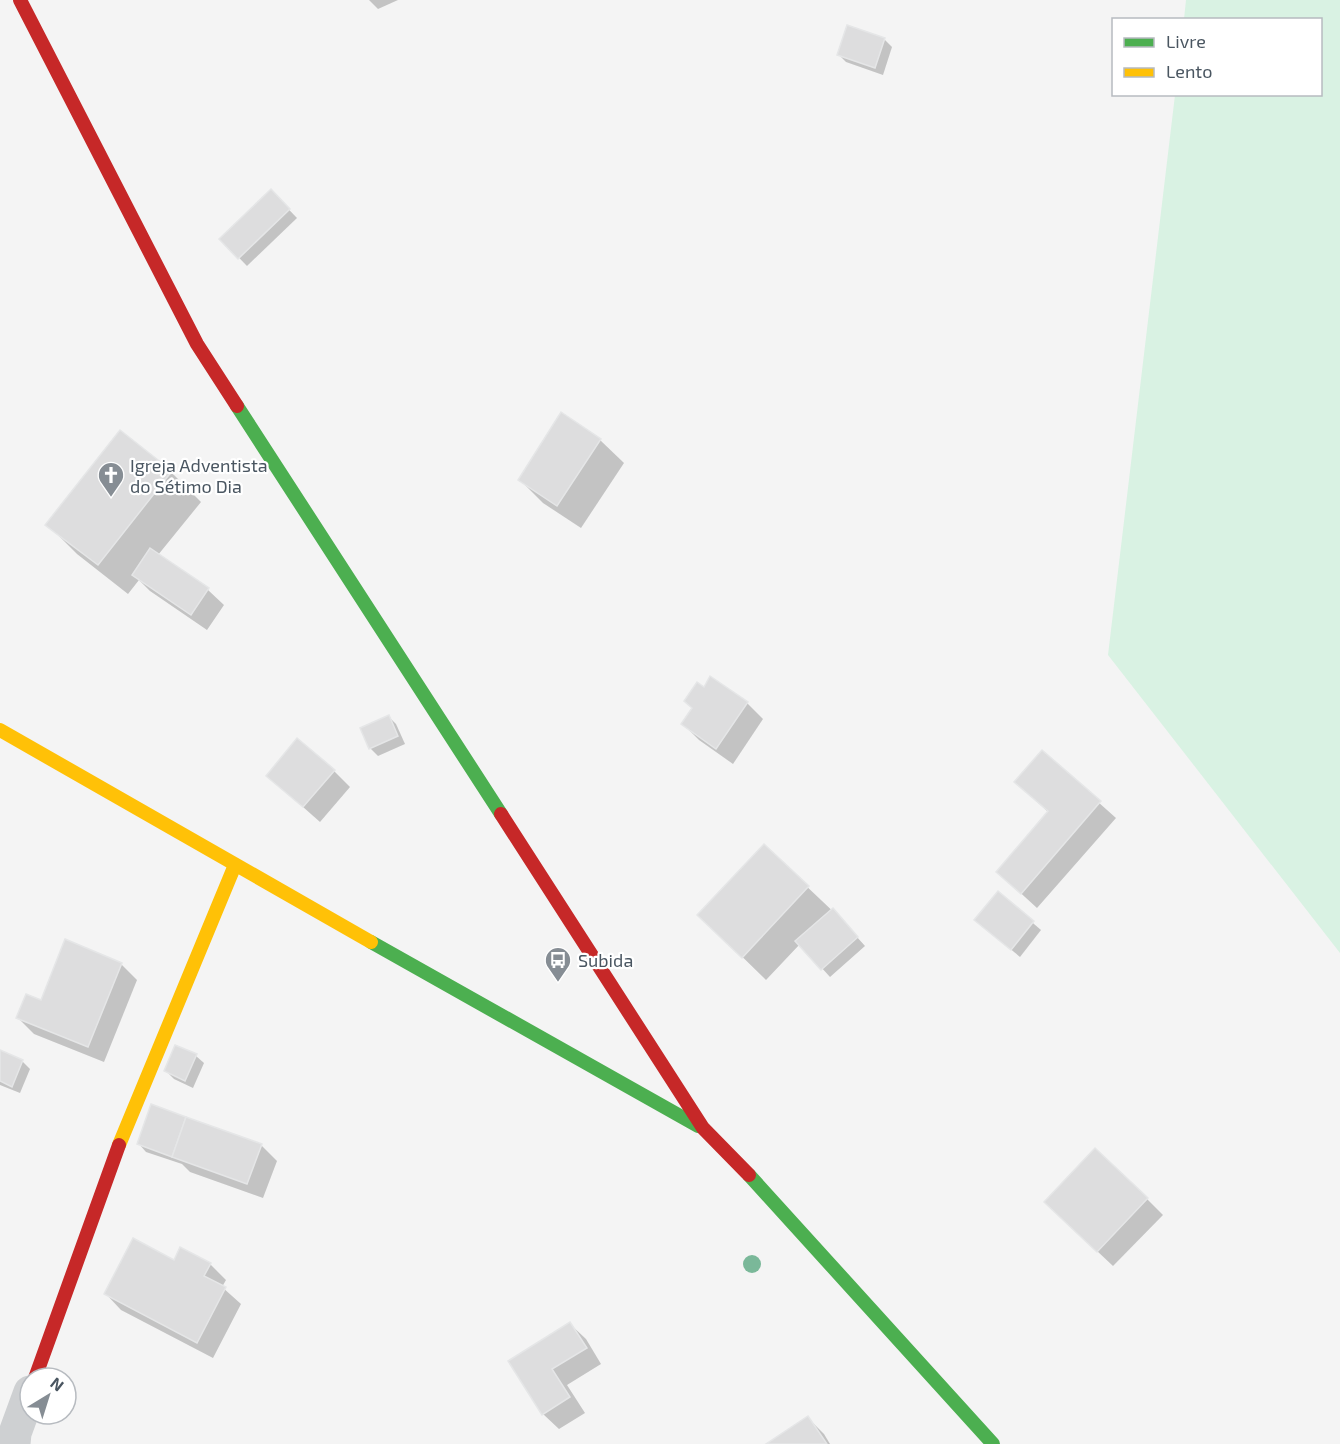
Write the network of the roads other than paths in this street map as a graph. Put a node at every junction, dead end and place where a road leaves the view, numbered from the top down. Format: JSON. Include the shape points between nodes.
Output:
{"nodes":[{"id":1,"x":20,"y":0,"type":"edge"},
{"id":2,"x":0,"y":730,"type":"edge"},
{"id":3,"x":235,"y":866,"type":"junction"},
{"id":4,"x":703,"y":1128,"type":"junction"},
{"id":5,"x":39,"y":1366,"type":"edge"},
{"id":6,"x":18,"y":1418,"type":"edge"},
{"id":7,"x":10,"y":1435,"type":"edge"},
{"id":8,"x":993,"y":1444,"type":"edge"}],
"edges":[{"from":1,"to":4,"type":"street","via":[[197,344]]},
{"from":2,"to":3,"type":"street"},
{"from":3,"to":4,"type":"street"},
{"from":3,"to":5,"type":"street","via":[[127,1124]]},
{"from":4,"to":8,"type":"street","via":[[772,1198]]},
{"from":6,"to":7,"type":"street"}]}
